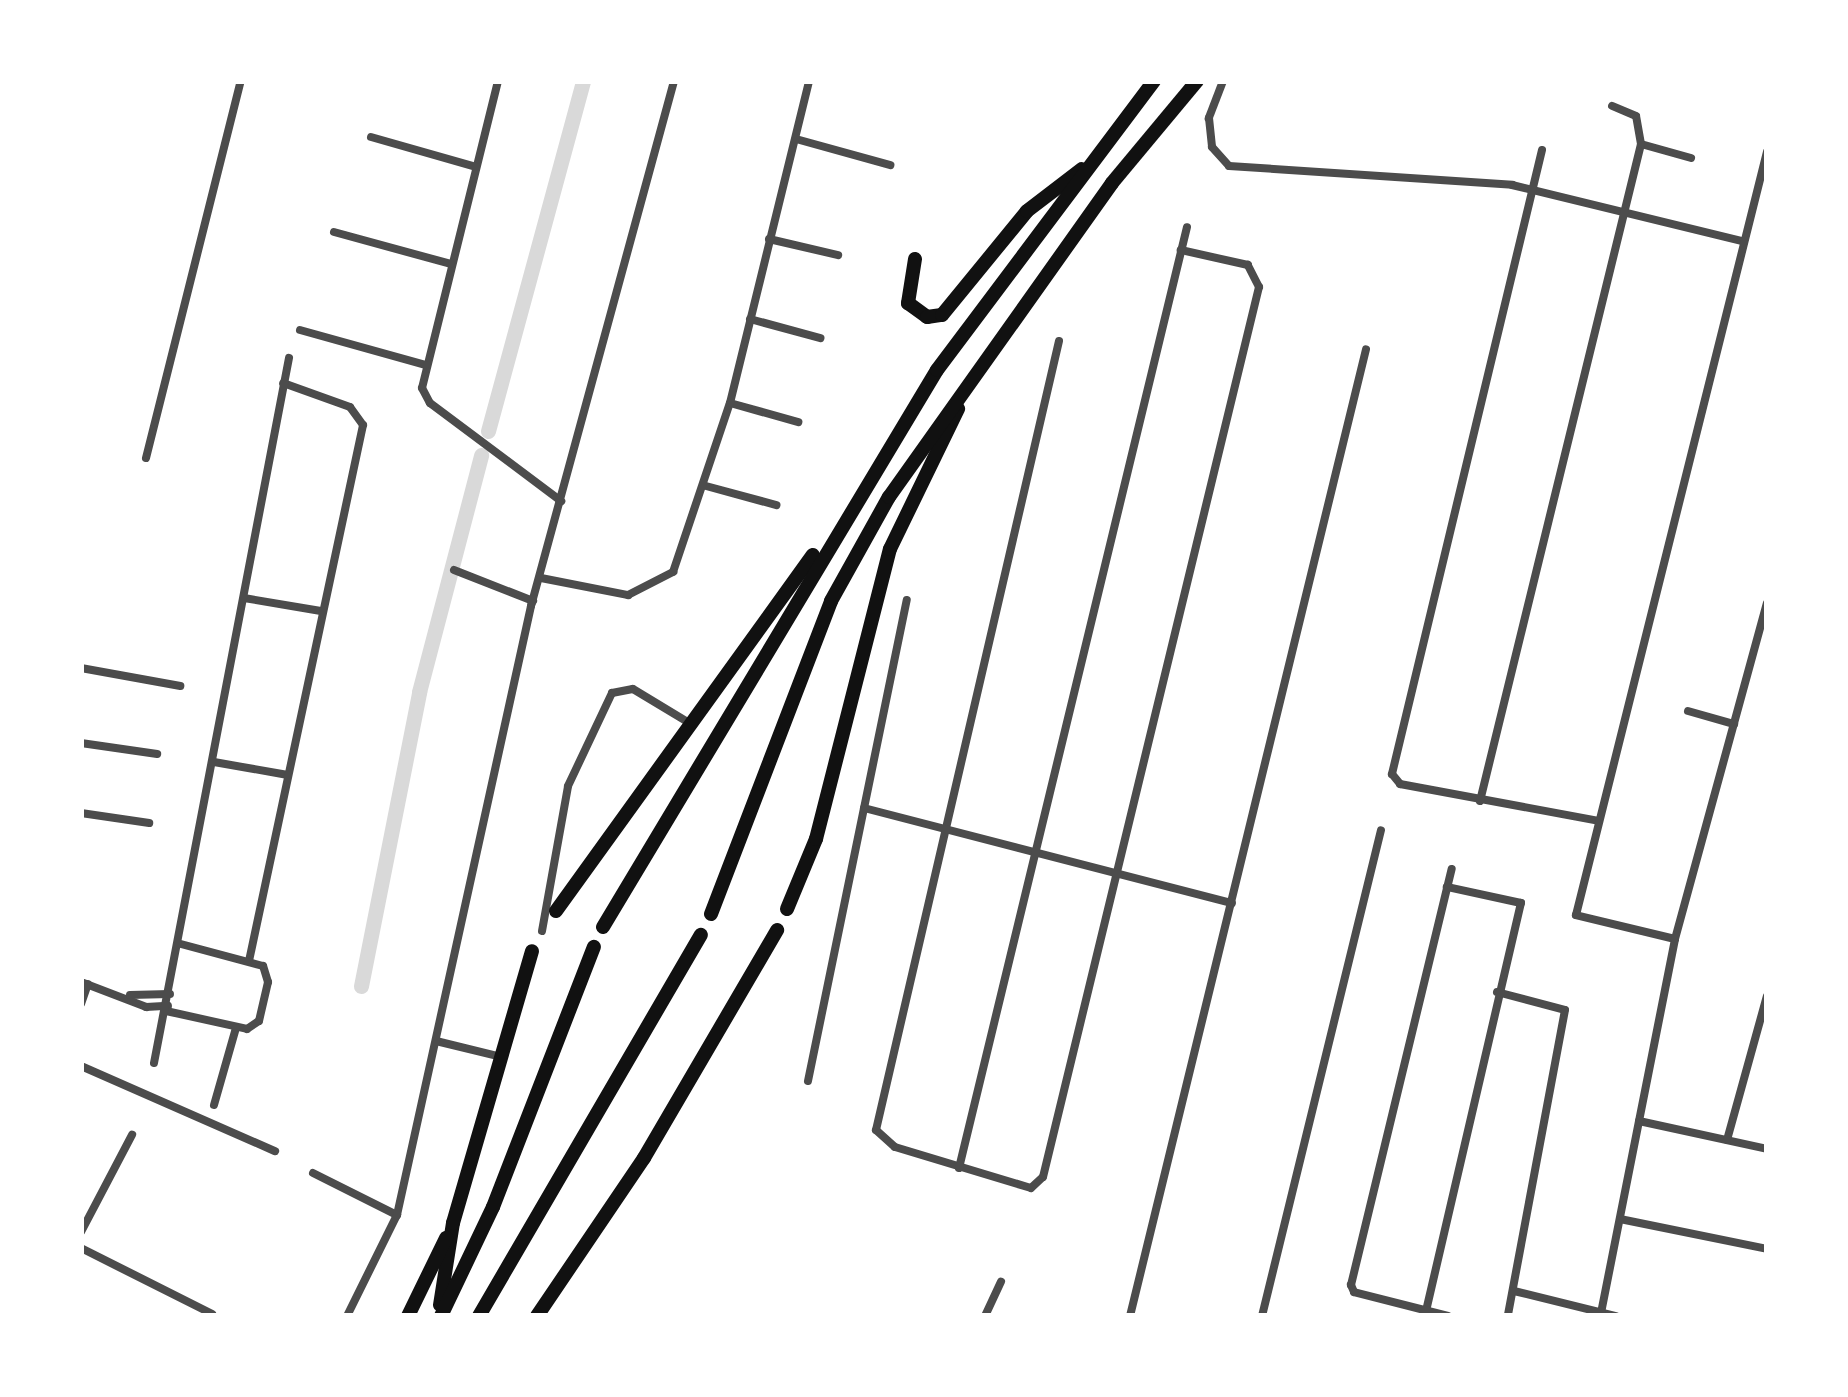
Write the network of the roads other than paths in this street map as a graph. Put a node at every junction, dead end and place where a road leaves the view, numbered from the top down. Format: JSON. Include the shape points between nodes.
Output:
{"nodes":[{"id":1,"x":241,"y":81,"type":"edge"},
{"id":2,"x":498,"y":81,"type":"edge"},
{"id":3,"x":674,"y":81,"type":"edge"},
{"id":4,"x":809,"y":81,"type":"edge"},
{"id":5,"x":1154,"y":81,"type":"edge"},
{"id":6,"x":1197,"y":81,"type":"edge"},
{"id":7,"x":1222,"y":81,"type":"edge"},
{"id":8,"x":1612,"y":106,"type":"dead end"},
{"id":9,"x":371,"y":137,"type":"dead end"},
{"id":10,"x":796,"y":139,"type":"junction"},
{"id":11,"x":1641,"y":144,"type":"junction"},
{"id":12,"x":1543,"y":150,"type":"dead end"},
{"id":13,"x":1767,"y":152,"type":"edge"},
{"id":14,"x":1691,"y":158,"type":"dead end"},
{"id":15,"x":1088,"y":163,"type":"junction"},
{"id":16,"x":890,"y":165,"type":"dead end"},
{"id":17,"x":476,"y":167,"type":"junction"},
{"id":18,"x":1532,"y":190,"type":"junction"},
{"id":19,"x":1626,"y":212,"type":"junction"},
{"id":20,"x":1186,"y":227,"type":"dead end"},
{"id":21,"x":334,"y":232,"type":"dead end"},
{"id":22,"x":769,"y":238,"type":"junction"},
{"id":23,"x":1742,"y":241,"type":"junction"},
{"id":24,"x":1181,"y":250,"type":"junction"},
{"id":25,"x":838,"y":255,"type":"dead end"},
{"id":26,"x":915,"y":259,"type":"dead end"},
{"id":27,"x":451,"y":263,"type":"junction"},
{"id":28,"x":750,"y":320,"type":"junction"},
{"id":29,"x":300,"y":330,"type":"dead end"},
{"id":30,"x":820,"y":338,"type":"dead end"},
{"id":31,"x":1059,"y":341,"type":"dead end"},
{"id":32,"x":1366,"y":349,"type":"dead end"},
{"id":33,"x":289,"y":358,"type":"dead end"},
{"id":34,"x":425,"y":364,"type":"junction"},
{"id":35,"x":978,"y":367,"type":"junction"},
{"id":36,"x":283,"y":382,"type":"junction"},
{"id":37,"x":730,"y":403,"type":"junction"},
{"id":38,"x":798,"y":422,"type":"dead end"},
{"id":39,"x":146,"y":458,"type":"dead end"},
{"id":40,"x":706,"y":485,"type":"junction"},
{"id":41,"x":861,"y":489,"type":"junction"},
{"id":42,"x":561,"y":501,"type":"junction"},
{"id":43,"x":776,"y":505,"type":"dead end"},
{"id":44,"x":454,"y":570,"type":"dead end"},
{"id":45,"x":541,"y":578,"type":"junction"},
{"id":46,"x":244,"y":598,"type":"junction"},
{"id":47,"x":907,"y":600,"type":"dead end"},
{"id":48,"x":533,"y":601,"type":"junction"},
{"id":49,"x":1767,"y":603,"type":"edge"},
{"id":50,"x":321,"y":611,"type":"junction"},
{"id":51,"x":81,"y":668,"type":"edge"},
{"id":52,"x":179,"y":686,"type":"dead end"},
{"id":53,"x":1688,"y":711,"type":"dead end"},
{"id":54,"x":691,"y":724,"type":"junction"},
{"id":55,"x":1734,"y":724,"type":"junction"},
{"id":56,"x":81,"y":743,"type":"edge"},
{"id":57,"x":157,"y":754,"type":"dead end"},
{"id":58,"x":214,"y":762,"type":"junction"},
{"id":59,"x":288,"y":775,"type":"junction"},
{"id":60,"x":1480,"y":801,"type":"junction"},
{"id":61,"x":864,"y":808,"type":"junction"},
{"id":62,"x":81,"y":813,"type":"edge"},
{"id":63,"x":1599,"y":821,"type":"junction"},
{"id":64,"x":148,"y":823,"type":"dead end"},
{"id":65,"x":946,"y":830,"type":"junction"},
{"id":66,"x":1381,"y":830,"type":"dead end"},
{"id":67,"x":1034,"y":852,"type":"junction"},
{"id":68,"x":1453,"y":869,"type":"dead end"},
{"id":69,"x":1117,"y":874,"type":"junction"},
{"id":70,"x":1448,"y":887,"type":"junction"},
{"id":71,"x":1232,"y":903,"type":"junction"},
{"id":72,"x":787,"y":909,"type":"dead end"},
{"id":73,"x":556,"y":911,"type":"dead end"},
{"id":74,"x":711,"y":914,"type":"dead end"},
{"id":75,"x":603,"y":927,"type":"dead end"},
{"id":76,"x":777,"y":930,"type":"dead end"},
{"id":77,"x":542,"y":931,"type":"dead end"},
{"id":78,"x":701,"y":934,"type":"dead end"},
{"id":79,"x":1675,"y":939,"type":"junction"},
{"id":80,"x":181,"y":944,"type":"junction"},
{"id":81,"x":594,"y":947,"type":"dead end"},
{"id":82,"x":532,"y":951,"type":"dead end"},
{"id":83,"x":249,"y":961,"type":"junction"},
{"id":84,"x":84,"y":983,"type":"edge"},
{"id":85,"x":1497,"y":992,"type":"junction"},
{"id":86,"x":170,"y":994,"type":"junction"},
{"id":87,"x":129,"y":996,"type":"junction"},
{"id":88,"x":1767,"y":996,"type":"edge"},
{"id":89,"x":81,"y":1004,"type":"edge"},
{"id":90,"x":167,"y":1008,"type":"junction"},
{"id":91,"x":236,"y":1028,"type":"junction"},
{"id":92,"x":436,"y":1040,"type":"junction"},
{"id":93,"x":502,"y":1057,"type":"junction"},
{"id":94,"x":154,"y":1063,"type":"dead end"},
{"id":95,"x":81,"y":1066,"type":"edge"},
{"id":96,"x":808,"y":1081,"type":"dead end"},
{"id":97,"x":214,"y":1105,"type":"dead end"},
{"id":98,"x":1639,"y":1121,"type":"junction"},
{"id":99,"x":132,"y":1135,"type":"dead end"},
{"id":100,"x":1727,"y":1140,"type":"junction"},
{"id":101,"x":1767,"y":1149,"type":"edge"},
{"id":102,"x":274,"y":1151,"type":"dead end"},
{"id":103,"x":959,"y":1168,"type":"junction"},
{"id":104,"x":313,"y":1173,"type":"dead end"},
{"id":105,"x":397,"y":1215,"type":"junction"},
{"id":106,"x":1620,"y":1219,"type":"junction"},
{"id":107,"x":453,"y":1223,"type":"junction"},
{"id":108,"x":81,"y":1232,"type":"edge"},
{"id":109,"x":81,"y":1247,"type":"edge"},
{"id":110,"x":1767,"y":1249,"type":"edge"},
{"id":111,"x":1001,"y":1281,"type":"dead end"},
{"id":112,"x":1514,"y":1291,"type":"junction"},
{"id":113,"x":1426,"y":1310,"type":"junction"},
{"id":114,"x":1601,"y":1313,"type":"junction"},
{"id":115,"x":212,"y":1314,"type":"edge"},
{"id":116,"x":347,"y":1316,"type":"edge"},
{"id":117,"x":408,"y":1316,"type":"edge"},
{"id":118,"x":439,"y":1316,"type":"edge"},
{"id":119,"x":479,"y":1316,"type":"edge"},
{"id":120,"x":537,"y":1316,"type":"edge"},
{"id":121,"x":985,"y":1316,"type":"edge"},
{"id":122,"x":1130,"y":1316,"type":"edge"},
{"id":123,"x":1262,"y":1316,"type":"edge"},
{"id":124,"x":1448,"y":1316,"type":"edge"},
{"id":125,"x":1508,"y":1316,"type":"edge"},
{"id":126,"x":1616,"y":1316,"type":"edge"}],
"edges":[{"from":1,"to":39,"type":"street"},
{"from":2,"to":17,"type":"street"},
{"from":3,"to":42,"type":"street"},
{"from":4,"to":10,"type":"street"},
{"from":5,"to":15,"type":"highway"},
{"from":6,"to":35,"type":"highway"},
{"from":7,"to":18,"type":"street","via":[[1209,118],[1212,147],[1229,166]]},
{"from":8,"to":11,"type":"street","via":[[1636,116]]},
{"from":9,"to":17,"type":"street"},
{"from":10,"to":16,"type":"street"},
{"from":10,"to":22,"type":"street"},
{"from":11,"to":14,"type":"street"},
{"from":11,"to":19,"type":"street"},
{"from":12,"to":18,"type":"street"},
{"from":13,"to":23,"type":"street"},
{"from":15,"to":26,"type":"highway","via":[[1027,211],[942,314],[927,317],[908,303]]},
{"from":15,"to":41,"type":"highway"},
{"from":17,"to":27,"type":"street"},
{"from":18,"to":19,"type":"street"},
{"from":18,"to":60,"type":"street","via":[[1393,779]]},
{"from":19,"to":23,"type":"street"},
{"from":19,"to":60,"type":"street"},
{"from":20,"to":24,"type":"street"},
{"from":21,"to":27,"type":"street"},
{"from":22,"to":25,"type":"street"},
{"from":22,"to":28,"type":"street"},
{"from":23,"to":63,"type":"street"},
{"from":24,"to":67,"type":"street"},
{"from":24,"to":69,"type":"street","via":[[1248,266],[1259,287]]},
{"from":27,"to":34,"type":"street"},
{"from":28,"to":30,"type":"street"},
{"from":28,"to":37,"type":"street"},
{"from":29,"to":34,"type":"street"},
{"from":31,"to":65,"type":"street"},
{"from":32,"to":71,"type":"street"},
{"from":33,"to":36,"type":"street"},
{"from":34,"to":42,"type":"street","via":[[422,388],[430,403]]},
{"from":35,"to":72,"type":"highway","via":[[890,549],[816,839]]},
{"from":35,"to":74,"type":"highway","via":[[889,497],[831,601]]},
{"from":36,"to":46,"type":"street"},
{"from":36,"to":50,"type":"street","via":[[350,407],[363,425]]},
{"from":37,"to":38,"type":"street"},
{"from":37,"to":40,"type":"street"},
{"from":40,"to":43,"type":"street"},
{"from":40,"to":45,"type":"street","via":[[673,572],[650,589],[616,595]]},
{"from":41,"to":54,"type":"highway"},
{"from":41,"to":75,"type":"highway"},
{"from":42,"to":45,"type":"street"},
{"from":44,"to":48,"type":"street"},
{"from":45,"to":48,"type":"street"},
{"from":46,"to":50,"type":"street"},
{"from":46,"to":58,"type":"street"},
{"from":47,"to":61,"type":"street"},
{"from":48,"to":92,"type":"street"},
{"from":49,"to":55,"type":"street"},
{"from":50,"to":59,"type":"street"},
{"from":51,"to":52,"type":"street"},
{"from":53,"to":55,"type":"street"},
{"from":54,"to":73,"type":"highway"},
{"from":54,"to":77,"type":"street","via":[[633,689],[612,693],[568,786]]},
{"from":55,"to":79,"type":"street"},
{"from":56,"to":57,"type":"street"},
{"from":58,"to":59,"type":"street"},
{"from":58,"to":80,"type":"street"},
{"from":59,"to":83,"type":"street"},
{"from":60,"to":63,"type":"street"},
{"from":61,"to":65,"type":"street"},
{"from":61,"to":96,"type":"street"},
{"from":62,"to":64,"type":"street"},
{"from":63,"to":79,"type":"street","via":[[1576,915]]},
{"from":65,"to":67,"type":"street"},
{"from":65,"to":103,"type":"street","via":[[876,1130],[895,1147]]},
{"from":66,"to":123,"type":"street"},
{"from":67,"to":69,"type":"street"},
{"from":67,"to":103,"type":"street"},
{"from":68,"to":70,"type":"street"},
{"from":69,"to":71,"type":"street"},
{"from":69,"to":103,"type":"street","via":[[1043,1177],[1030,1188]]},
{"from":70,"to":85,"type":"street","via":[[1521,903]]},
{"from":70,"to":113,"type":"street","via":[[1352,1289]]},
{"from":71,"to":122,"type":"street"},
{"from":76,"to":120,"type":"highway","via":[[644,1158]]},
{"from":78,"to":119,"type":"highway"},
{"from":79,"to":98,"type":"street"},
{"from":80,"to":83,"type":"street"},
{"from":80,"to":86,"type":"street"},
{"from":81,"to":118,"type":"highway"},
{"from":82,"to":93,"type":"highway"},
{"from":83,"to":91,"type":"street","via":[[263,966],[268,982],[259,1021]]},
{"from":84,"to":87,"type":"street"},
{"from":84,"to":89,"type":"street"},
{"from":85,"to":112,"type":"street","via":[[1565,1007]]},
{"from":85,"to":113,"type":"street"},
{"from":86,"to":87,"type":"street"},
{"from":86,"to":90,"type":"street"},
{"from":87,"to":90,"type":"street"},
{"from":88,"to":100,"type":"street"},
{"from":90,"to":91,"type":"street"},
{"from":90,"to":94,"type":"street"},
{"from":91,"to":97,"type":"street"},
{"from":92,"to":93,"type":"street"},
{"from":92,"to":105,"type":"street"},
{"from":93,"to":107,"type":"highway"},
{"from":95,"to":102,"type":"street"},
{"from":98,"to":100,"type":"street"},
{"from":98,"to":106,"type":"street"},
{"from":99,"to":108,"type":"street"},
{"from":100,"to":101,"type":"street"},
{"from":104,"to":105,"type":"street"},
{"from":105,"to":116,"type":"street"},
{"from":106,"to":110,"type":"street"},
{"from":106,"to":114,"type":"street"},
{"from":107,"to":117,"type":"highway"},
{"from":107,"to":118,"type":"highway"},
{"from":109,"to":115,"type":"street"},
{"from":111,"to":121,"type":"street"},
{"from":112,"to":114,"type":"street"},
{"from":112,"to":125,"type":"street"},
{"from":113,"to":124,"type":"street"},
{"from":114,"to":126,"type":"street"}]}
